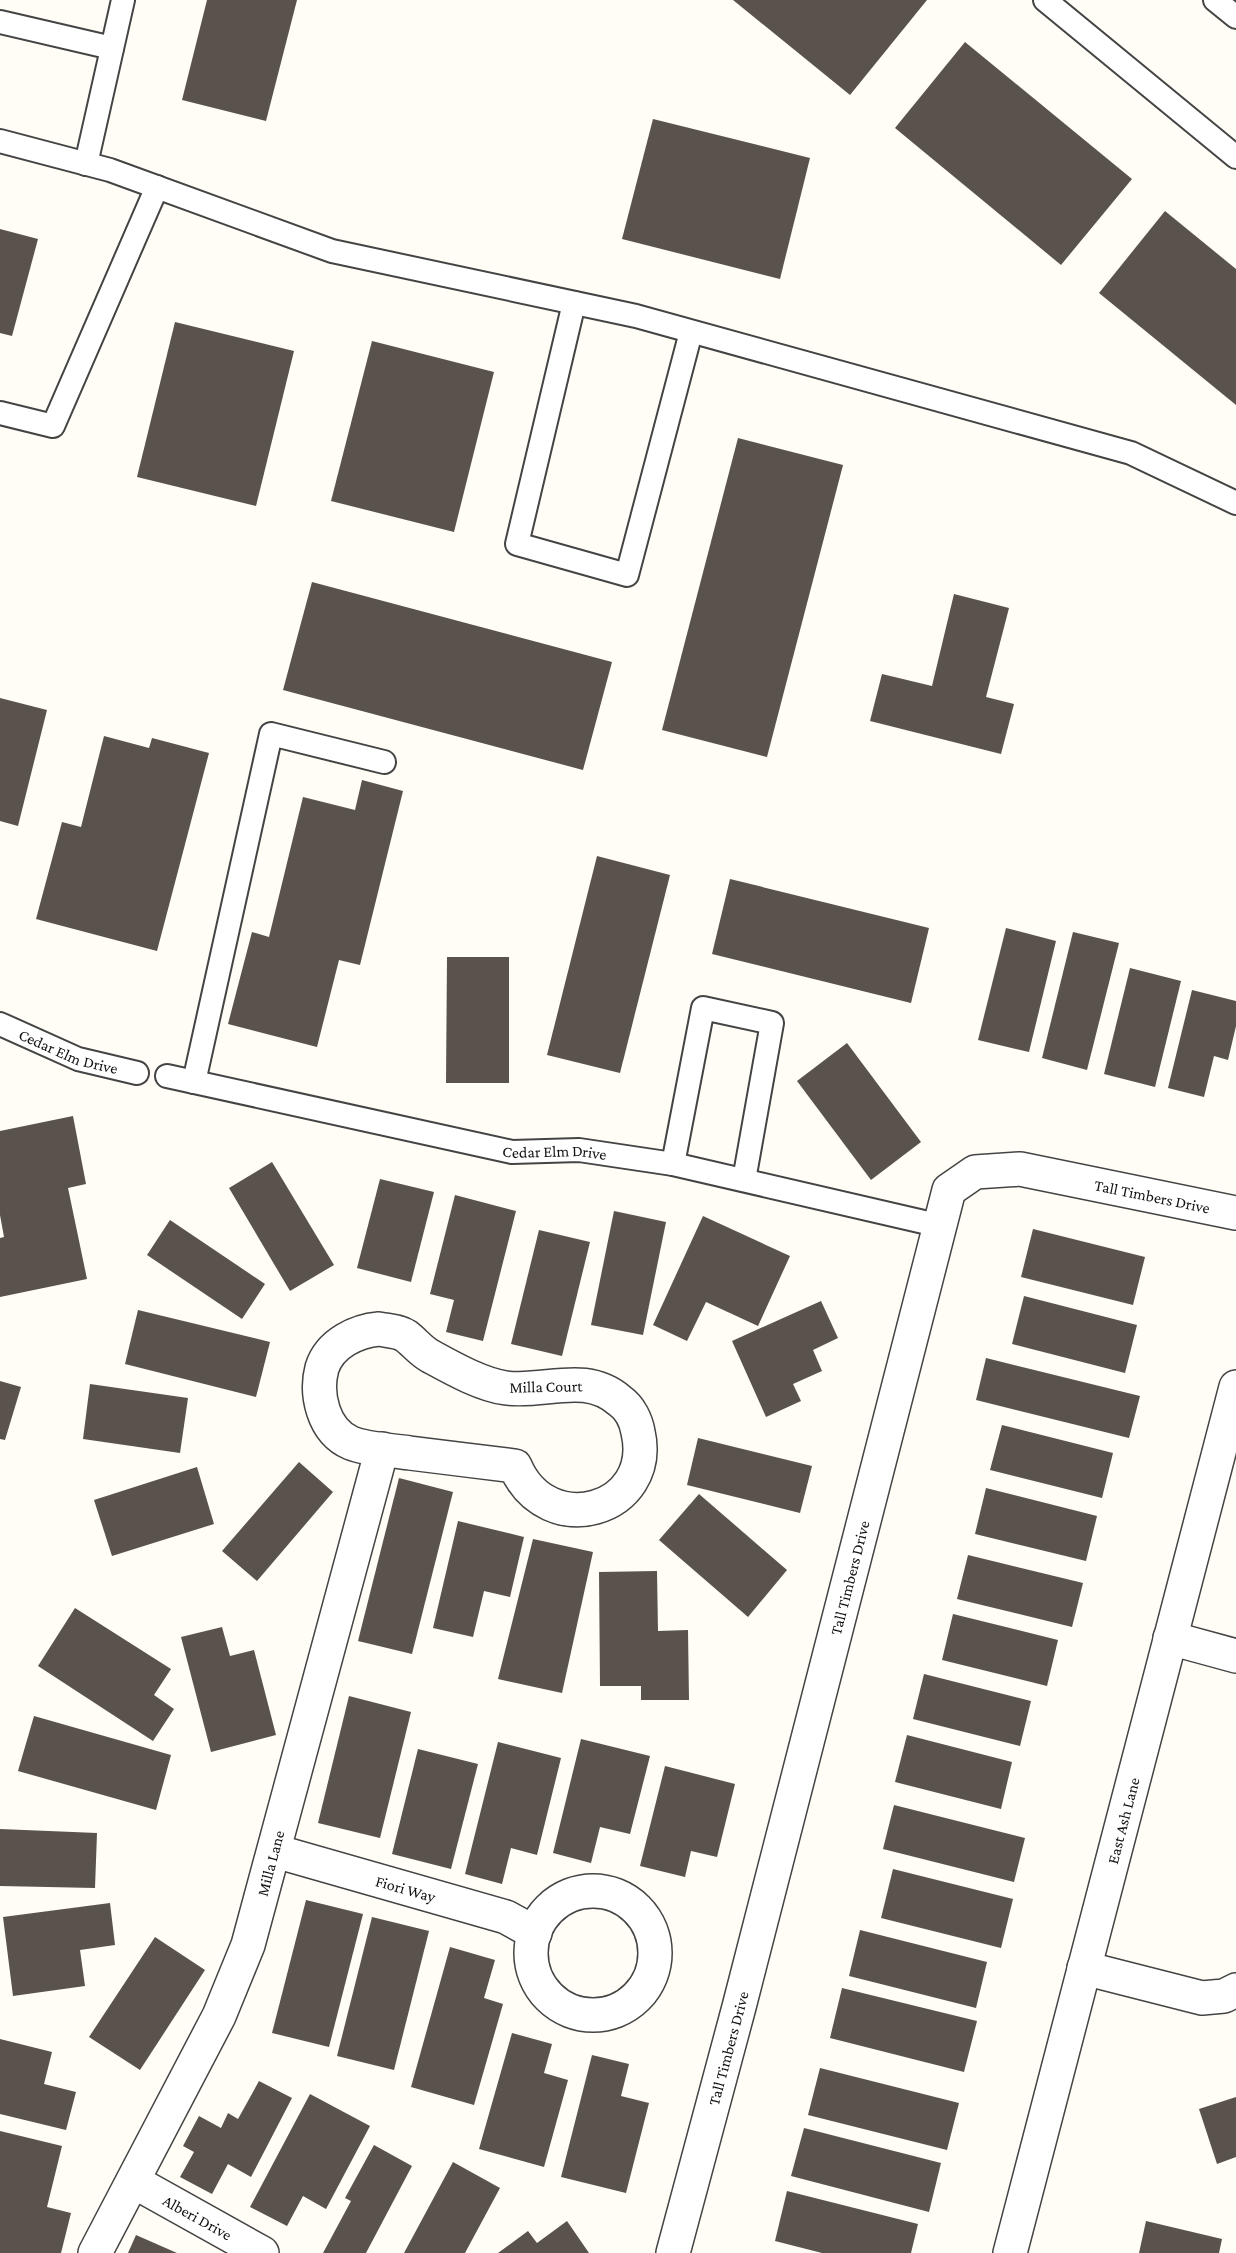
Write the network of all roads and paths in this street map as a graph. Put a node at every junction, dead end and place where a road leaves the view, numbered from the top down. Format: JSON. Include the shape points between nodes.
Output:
{"nodes":[{"id":1,"x":123,"y":0,"type":"edge"},
{"id":2,"x":1046,"y":0,"type":"edge"},
{"id":3,"x":1215,"y":0,"type":"edge"},
{"id":4,"x":1236,"y":17,"type":"edge"},
{"id":5,"x":0,"y":22,"type":"edge"},
{"id":6,"x":112,"y":48,"type":"junction"},
{"id":7,"x":0,"y":141,"type":"edge"},
{"id":8,"x":1236,"y":157,"type":"edge"},
{"id":9,"x":86,"y":164,"type":"junction"},
{"id":10,"x":157,"y":187,"type":"junction"},
{"id":11,"x":574,"y":303,"type":"junction"},
{"id":12,"x":691,"y":332,"type":"junction"},
{"id":13,"x":0,"y":413,"type":"edge"},
{"id":14,"x":1236,"y":502,"type":"edge"},
{"id":15,"x":384,"y":762,"type":"dead end"},
{"id":16,"x":0,"y":1024,"type":"edge"},
{"id":17,"x":137,"y":1073,"type":"dead end"},
{"id":18,"x":167,"y":1076,"type":"dead end"},
{"id":19,"x":194,"y":1082,"type":"junction"},
{"id":20,"x":673,"y":1164,"type":"junction"},
{"id":21,"x":744,"y":1180,"type":"junction"},
{"id":22,"x":1236,"y":1213,"type":"edge"},
{"id":23,"x":941,"y":1226,"type":"junction"},
{"id":24,"x":1236,"y":1387,"type":"edge"},
{"id":25,"x":382,"y":1449,"type":"junction"},
{"id":26,"x":1170,"y":1638,"type":"junction"},
{"id":27,"x":1236,"y":1656,"type":"edge"},
{"id":28,"x":275,"y":1851,"type":"junction"},
{"id":29,"x":535,"y":1933,"type":"dead end"},
{"id":30,"x":1084,"y":1968,"type":"junction"},
{"id":31,"x":1236,"y":1990,"type":"edge"},
{"id":32,"x":133,"y":2181,"type":"junction"},
{"id":33,"x":95,"y":2253,"type":"edge"},
{"id":34,"x":262,"y":2253,"type":"edge"},
{"id":35,"x":673,"y":2253,"type":"edge"},
{"id":36,"x":1010,"y":2253,"type":"edge"}],
"edges":[{"from":1,"to":6,"type":"lane"},
{"from":2,"to":8,"type":"lane"},
{"from":3,"to":4,"type":"lane"},
{"from":5,"to":6,"type":"lane"},
{"from":6,"to":9,"type":"lane"},
{"from":7,"to":9,"type":"lane"},
{"from":9,"to":10,"type":"lane"},
{"from":10,"to":11,"type":"lane","via":[[332,251]]},
{"from":10,"to":13,"type":"lane","via":[[53,426]]},
{"from":11,"to":12,"type":"lane"},
{"from":11,"to":12,"type":"lane","via":[[517,544],[627,574]]},
{"from":12,"to":14,"type":"lane","via":[[1131,453]]},
{"from":15,"to":19,"type":"lane","via":[[271,734]]},
{"from":16,"to":17,"type":"lane","name":"Cedar Elm Drive","via":[[78,1059]]},
{"from":18,"to":19,"type":"lane","name":"Cedar Elm Drive"},
{"from":19,"to":20,"type":"lane","name":"Cedar Elm Drive","via":[[512,1152],[579,1150]]},
{"from":20,"to":21,"type":"lane","name":"Cedar Elm Drive"},
{"from":20,"to":21,"type":"lane","via":[[702,1008],[772,1023]]},
{"from":21,"to":23,"type":"lane","name":"Cedar Elm Drive"},
{"from":22,"to":23,"type":"street","name":"Tall Timbers Drive","via":[[1020,1169],[975,1172],[949,1190]]},
{"from":23,"to":35,"type":"street","name":"Tall Timbers Drive"},
{"from":24,"to":26,"type":"street","name":"East Ash Lane"},
{"from":25,"to":25,"type":"street","name":"Milla Court","via":[[515,1466],[536,1497],[562,1510],[583,1511],[603,1505],[631,1482],[639,1460],[640,1440],[631,1414],[607,1391],[584,1384],[506,1388],[428,1356],[404,1335],[380,1329],[362,1331],[344,1340],[324,1364],[319,1398],[329,1424],[350,1442]]},
{"from":25,"to":28,"type":"street","name":"Milla Lane"},
{"from":26,"to":27,"type":"street"},
{"from":26,"to":30,"type":"street","name":"East Ash Lane"},
{"from":28,"to":29,"type":"street","name":"Fiori Way","via":[[506,1917]]},
{"from":28,"to":32,"type":"street","name":"Milla Lane","via":[[248,1945],[219,2016]]},
{"from":30,"to":31,"type":"street","via":[[1202,1998],[1224,1996]]},
{"from":30,"to":36,"type":"street","name":"East Ash Lane"},
{"from":32,"to":33,"type":"street","name":"Milla Lane"},
{"from":32,"to":34,"type":"street","name":"Alberi Drive"}]}
